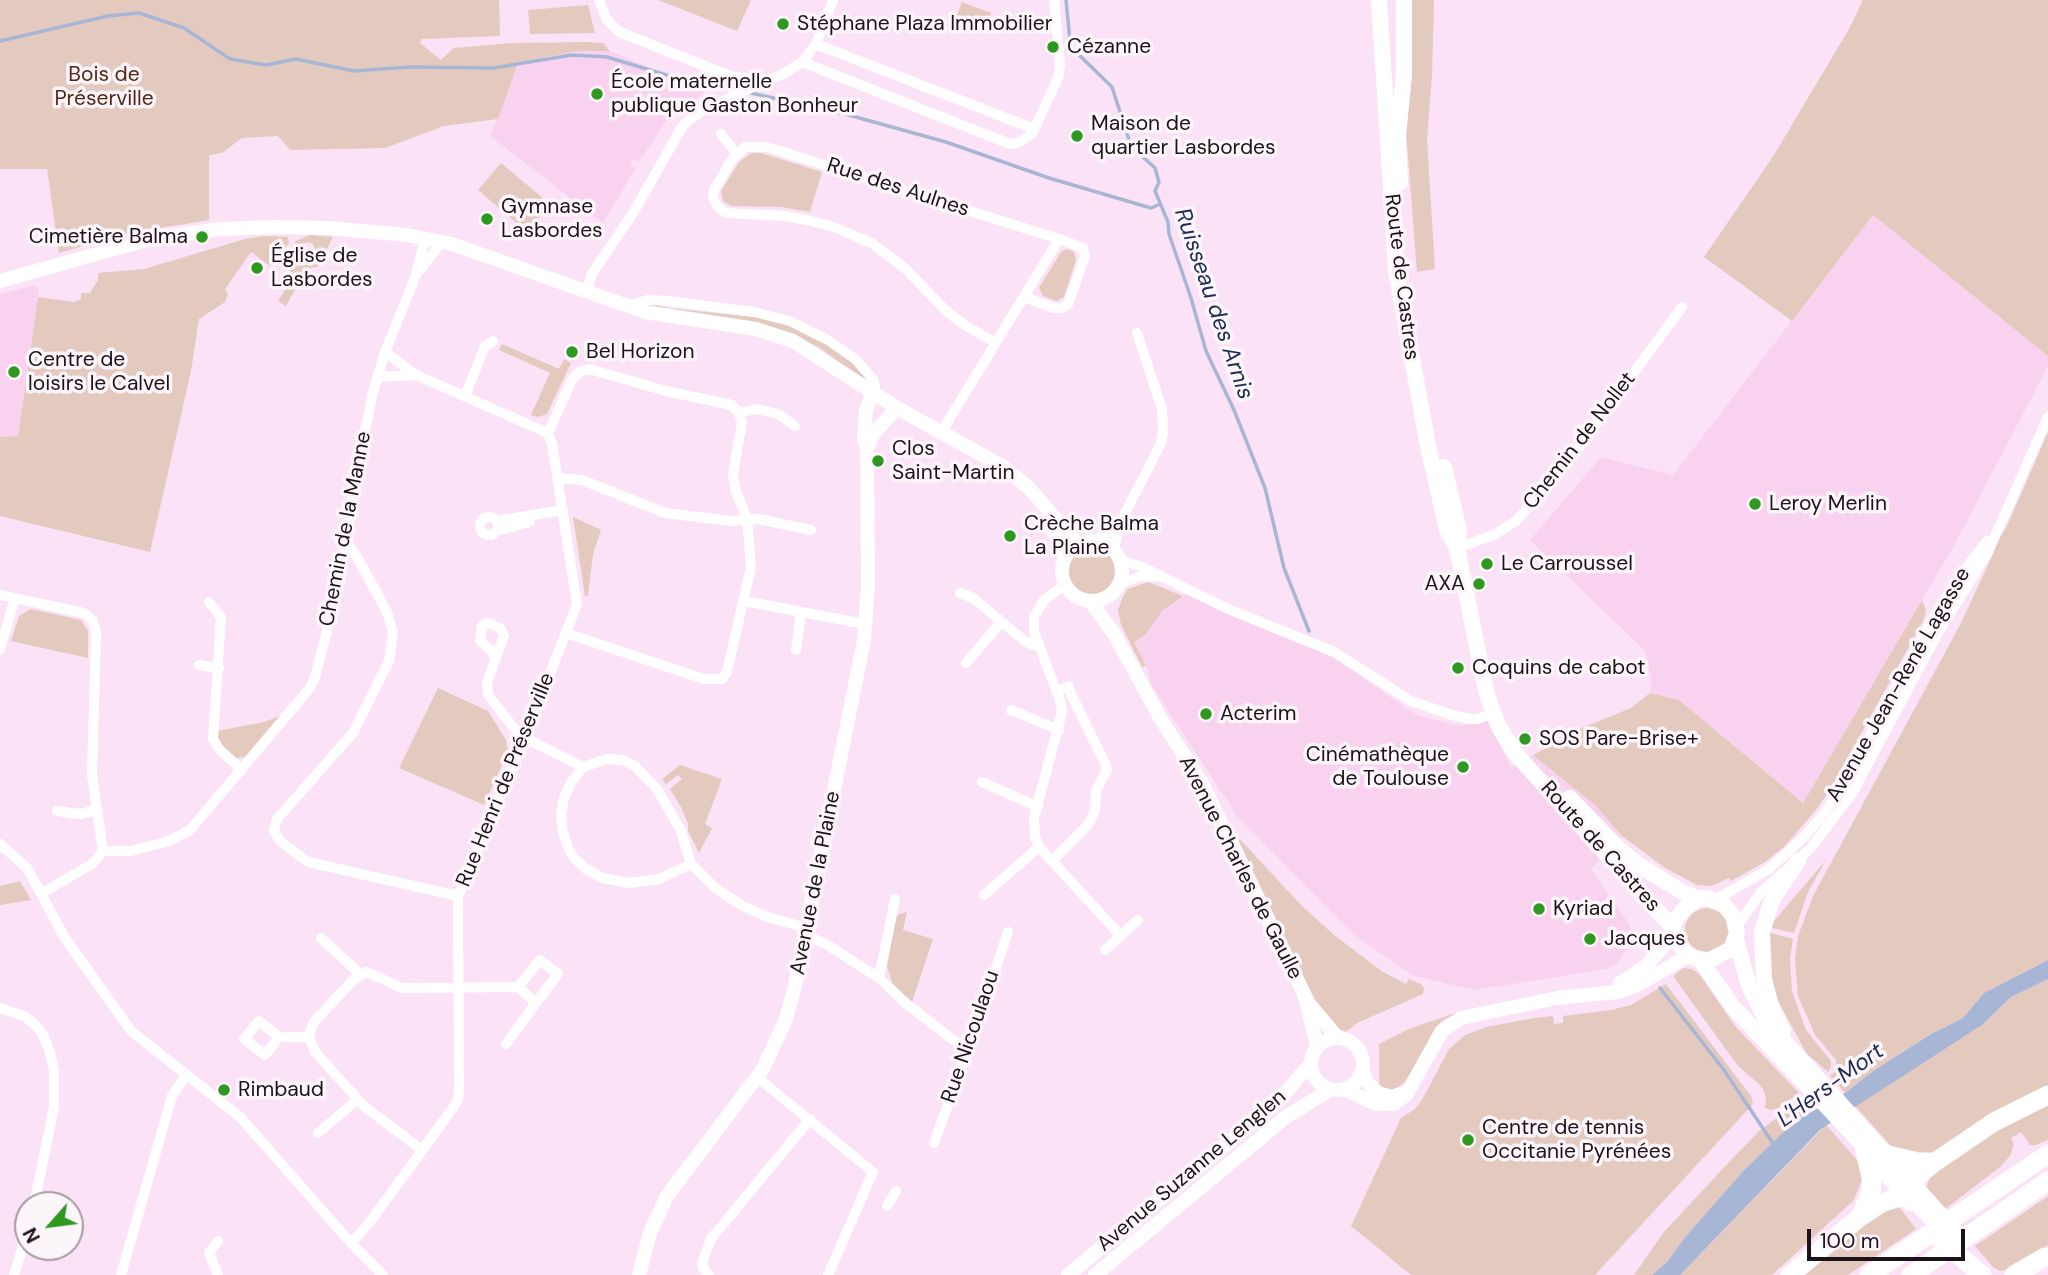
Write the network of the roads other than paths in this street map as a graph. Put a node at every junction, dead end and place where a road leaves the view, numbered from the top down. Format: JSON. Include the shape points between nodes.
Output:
{"nodes":[{"id":1,"x":599,"y":0,"type":"edge"},
{"id":2,"x":833,"y":0,"type":"edge"},
{"id":3,"x":1055,"y":0,"type":"edge"},
{"id":4,"x":1379,"y":0,"type":"edge"},
{"id":5,"x":1404,"y":0,"type":"edge"},
{"id":6,"x":816,"y":44,"type":"junction"},
{"id":7,"x":802,"y":62,"type":"junction"},
{"id":8,"x":765,"y":82,"type":"junction"},
{"id":9,"x":1034,"y":129,"type":"junction"},
{"id":10,"x":721,"y":134,"type":"dead end"},
{"id":11,"x":737,"y":153,"type":"junction"},
{"id":12,"x":425,"y":238,"type":"junction"},
{"id":13,"x":1059,"y":239,"type":"junction"},
{"id":14,"x":442,"y":242,"type":"junction"},
{"id":15,"x":416,"y":275,"type":"junction"},
{"id":16,"x":0,"y":281,"type":"edge"},
{"id":17,"x":586,"y":290,"type":"junction"},
{"id":18,"x":1024,"y":297,"type":"junction"},
{"id":19,"x":626,"y":306,"type":"junction"},
{"id":20,"x":1682,"y":307,"type":"dead end"},
{"id":21,"x":1137,"y":333,"type":"dead end"},
{"id":22,"x":493,"y":341,"type":"dead end"},
{"id":23,"x":996,"y":342,"type":"junction"},
{"id":24,"x":385,"y":352,"type":"junction"},
{"id":25,"x":416,"y":375,"type":"junction"},
{"id":26,"x":377,"y":377,"type":"junction"},
{"id":27,"x":872,"y":393,"type":"junction"},
{"id":28,"x":465,"y":396,"type":"junction"},
{"id":29,"x":897,"y":408,"type":"junction"},
{"id":30,"x":739,"y":413,"type":"junction"},
{"id":31,"x":2048,"y":417,"type":"edge"},
{"id":32,"x":795,"y":426,"type":"dead end"},
{"id":33,"x":548,"y":433,"type":"junction"},
{"id":34,"x":941,"y":433,"type":"junction"},
{"id":35,"x":867,"y":449,"type":"junction"},
{"id":36,"x":558,"y":478,"type":"junction"},
{"id":37,"x":563,"y":510,"type":"junction"},
{"id":38,"x":747,"y":519,"type":"junction"},
{"id":39,"x":2000,"y":525,"type":"junction"},
{"id":40,"x":496,"y":526,"type":"dead end"},
{"id":41,"x":1118,"y":527,"type":"junction"},
{"id":42,"x":811,"y":530,"type":"dead end"},
{"id":43,"x":1085,"y":543,"type":"junction"},
{"id":44,"x":345,"y":545,"type":"junction"},
{"id":45,"x":1457,"y":548,"type":"junction"},
{"id":46,"x":1067,"y":555,"type":"junction"},
{"id":47,"x":1117,"y":556,"type":"junction"},
{"id":48,"x":342,"y":564,"type":"junction"},
{"id":49,"x":364,"y":572,"type":"junction"},
{"id":50,"x":1161,"y":577,"type":"junction"},
{"id":51,"x":1956,"y":581,"type":"junction"},
{"id":52,"x":1065,"y":585,"type":"junction"},
{"id":53,"x":1966,"y":588,"type":"junction"},
{"id":54,"x":1114,"y":590,"type":"junction"},
{"id":55,"x":960,"y":593,"type":"dead end"},
{"id":56,"x":0,"y":595,"type":"edge"},
{"id":57,"x":15,"y":598,"type":"junction"},
{"id":58,"x":744,"y":601,"type":"junction"},
{"id":59,"x":1090,"y":601,"type":"junction"},
{"id":60,"x":209,"y":602,"type":"dead end"},
{"id":61,"x":801,"y":612,"type":"junction"},
{"id":62,"x":1001,"y":622,"type":"junction"},
{"id":63,"x":865,"y":624,"type":"junction"},
{"id":64,"x":1113,"y":632,"type":"junction"},
{"id":65,"x":566,"y":633,"type":"junction"},
{"id":66,"x":1038,"y":644,"type":"junction"},
{"id":67,"x":0,"y":649,"type":"edge"},
{"id":68,"x":796,"y":650,"type":"dead end"},
{"id":69,"x":495,"y":658,"type":"dead end"},
{"id":70,"x":966,"y":663,"type":"dead end"},
{"id":71,"x":200,"y":665,"type":"dead end"},
{"id":72,"x":219,"y":668,"type":"junction"},
{"id":73,"x":1057,"y":691,"type":"junction"},
{"id":74,"x":1011,"y":710,"type":"dead end"},
{"id":75,"x":1493,"y":712,"type":"junction"},
{"id":76,"x":1059,"y":730,"type":"junction"},
{"id":77,"x":525,"y":738,"type":"junction"},
{"id":78,"x":1526,"y":766,"type":"junction"},
{"id":79,"x":583,"y":767,"type":"junction"},
{"id":80,"x":242,"y":770,"type":"junction"},
{"id":81,"x":982,"y":782,"type":"dead end"},
{"id":82,"x":1038,"y":807,"type":"junction"},
{"id":83,"x":98,"y":810,"type":"junction"},
{"id":84,"x":57,"y":811,"type":"dead end"},
{"id":85,"x":0,"y":844,"type":"edge"},
{"id":86,"x":1039,"y":847,"type":"junction"},
{"id":87,"x":103,"y":850,"type":"junction"},
{"id":88,"x":1052,"y":861,"type":"junction"},
{"id":89,"x":1798,"y":861,"type":"junction"},
{"id":90,"x":691,"y":864,"type":"junction"},
{"id":91,"x":42,"y":893,"type":"junction"},
{"id":92,"x":984,"y":895,"type":"dead end"},
{"id":93,"x":458,"y":896,"type":"junction"},
{"id":94,"x":1723,"y":896,"type":"junction"},
{"id":95,"x":895,"y":899,"type":"dead end"},
{"id":96,"x":1699,"y":899,"type":"junction"},
{"id":97,"x":1138,"y":920,"type":"dead end"},
{"id":98,"x":1674,"y":931,"type":"junction"},
{"id":99,"x":806,"y":932,"type":"junction"},
{"id":100,"x":1008,"y":932,"type":"dead end"},
{"id":101,"x":1736,"y":933,"type":"junction"},
{"id":102,"x":1121,"y":936,"type":"junction"},
{"id":103,"x":321,"y":938,"type":"dead end"},
{"id":104,"x":1105,"y":950,"type":"dead end"},
{"id":105,"x":1694,"y":958,"type":"junction"},
{"id":106,"x":360,"y":974,"type":"junction"},
{"id":107,"x":879,"y":978,"type":"junction"},
{"id":108,"x":518,"y":986,"type":"junction"},
{"id":109,"x":457,"y":987,"type":"junction"},
{"id":110,"x":1561,"y":998,"type":"junction"},
{"id":111,"x":536,"y":1003,"type":"junction"},
{"id":112,"x":0,"y":1007,"type":"edge"},
{"id":113,"x":1315,"y":1018,"type":"junction"},
{"id":114,"x":279,"y":1037,"type":"dead end"},
{"id":115,"x":309,"y":1037,"type":"junction"},
{"id":116,"x":1338,"y":1038,"type":"junction"},
{"id":117,"x":506,"y":1044,"type":"dead end"},
{"id":118,"x":965,"y":1045,"type":"junction"},
{"id":119,"x":1317,"y":1046,"type":"junction"},
{"id":120,"x":1792,"y":1049,"type":"junction"},
{"id":121,"x":1311,"y":1063,"type":"junction"},
{"id":122,"x":1362,"y":1070,"type":"junction"},
{"id":123,"x":186,"y":1074,"type":"junction"},
{"id":124,"x":1808,"y":1076,"type":"junction"},
{"id":125,"x":758,"y":1078,"type":"junction"},
{"id":126,"x":1412,"y":1085,"type":"junction"},
{"id":127,"x":1337,"y":1089,"type":"junction"},
{"id":128,"x":2048,"y":1095,"type":"edge"},
{"id":129,"x":357,"y":1100,"type":"junction"},
{"id":130,"x":810,"y":1119,"type":"junction"},
{"id":131,"x":318,"y":1133,"type":"dead end"},
{"id":132,"x":934,"y":1143,"type":"dead end"},
{"id":133,"x":1869,"y":1143,"type":"junction"},
{"id":134,"x":422,"y":1150,"type":"junction"},
{"id":135,"x":2048,"y":1154,"type":"edge"},
{"id":136,"x":1888,"y":1156,"type":"junction"},
{"id":137,"x":1935,"y":1162,"type":"junction"},
{"id":138,"x":2048,"y":1181,"type":"edge"},
{"id":139,"x":37,"y":1191,"type":"edge"},
{"id":140,"x":896,"y":1191,"type":"dead end"},
{"id":141,"x":1915,"y":1197,"type":"junction"},
{"id":142,"x":887,"y":1206,"type":"dead end"},
{"id":143,"x":1860,"y":1217,"type":"junction"},
{"id":144,"x":1938,"y":1237,"type":"joint"},
{"id":145,"x":1959,"y":1237,"type":"joint"},
{"id":146,"x":218,"y":1241,"type":"dead end"},
{"id":147,"x":351,"y":1243,"type":"junction"},
{"id":148,"x":2047,"y":1256,"type":"edge"},
{"id":149,"x":1977,"y":1273,"type":"edge"},
{"id":150,"x":121,"y":1275,"type":"edge"},
{"id":151,"x":218,"y":1275,"type":"edge"},
{"id":152,"x":383,"y":1275,"type":"edge"},
{"id":153,"x":639,"y":1275,"type":"edge"},
{"id":154,"x":709,"y":1275,"type":"edge"},
{"id":155,"x":828,"y":1275,"type":"edge"},
{"id":156,"x":1069,"y":1275,"type":"edge"},
{"id":157,"x":1095,"y":1275,"type":"edge"},
{"id":158,"x":1790,"y":1275,"type":"edge"},
{"id":159,"x":1869,"y":1275,"type":"edge"},
{"id":160,"x":1911,"y":1275,"type":"edge"},
{"id":161,"x":2014,"y":1275,"type":"edge"},
{"id":162,"x":2028,"y":1275,"type":"edge"}],
"edges":[{"from":1,"to":8,"type":"street","via":[[610,25],[629,37],[733,77]]},
{"from":2,"to":6,"type":"street"},
{"from":3,"to":9,"type":"street","via":[[1060,70]]},
{"from":4,"to":45,"type":"main road","name":"Route de Castres","via":[[1396,270],[1443,514]]},
{"from":5,"to":45,"type":"main road","name":"Route de Castres","via":[[1398,136],[1406,260],[1459,530]]},
{"from":6,"to":7,"type":"street"},
{"from":6,"to":9,"type":"street"},
{"from":7,"to":8,"type":"street"},
{"from":7,"to":9,"type":"street","via":[[1010,144],[1026,140]]},
{"from":8,"to":17,"type":"street","via":[[698,112],[683,125]]},
{"from":10,"to":11,"type":"street"},
{"from":11,"to":13,"type":"street","name":"Rue des Aulnes","via":[[751,145],[767,147]]},
{"from":11,"to":23,"type":"street","via":[[714,190],[713,198],[726,213],[811,221],[873,244],[906,269],[944,309]]},
{"from":12,"to":14,"type":"street"},
{"from":12,"to":15,"type":"street","name":"Chemin de la Manne"},
{"from":12,"to":16,"type":"street","via":[[294,227],[202,231],[126,244]]},
{"from":13,"to":18,"type":"street"},
{"from":13,"to":18,"type":"street","name":"Rue des Aulnes","via":[[1082,246],[1085,253],[1071,301],[1058,308]]},
{"from":14,"to":15,"type":"street","name":"Chemin de la Manne"},
{"from":14,"to":17,"type":"street"},
{"from":15,"to":24,"type":"street","name":"Chemin de la Manne"},
{"from":17,"to":19,"type":"street"},
{"from":18,"to":23,"type":"street"},
{"from":19,"to":27,"type":"street","via":[[775,334],[814,352]]},
{"from":19,"to":27,"type":"street","via":[[668,301],[771,315],[828,340],[868,372],[875,386]]},
{"from":20,"to":45,"type":"street","name":"Chemin de Nollet","via":[[1566,465],[1517,520],[1496,534]]},
{"from":21,"to":41,"type":"street","via":[[1162,409],[1163,433]]},
{"from":22,"to":28,"type":"street","via":[[485,346]]},
{"from":23,"to":34,"type":"street"},
{"from":24,"to":25,"type":"street"},
{"from":24,"to":26,"type":"street","name":"Chemin de la Manne"},
{"from":25,"to":26,"type":"street"},
{"from":25,"to":28,"type":"street"},
{"from":26,"to":44,"type":"street","name":"Chemin de la Manne"},
{"from":27,"to":29,"type":"street"},
{"from":27,"to":35,"type":"street","name":"Avenue de la Plaine","via":[[866,411]]},
{"from":28,"to":33,"type":"street"},
{"from":29,"to":34,"type":"street"},
{"from":29,"to":35,"type":"street","via":[[874,433]]},
{"from":30,"to":32,"type":"street","via":[[766,411]]},
{"from":30,"to":33,"type":"street","via":[[732,405],[589,369],[572,380]]},
{"from":30,"to":38,"type":"street","via":[[742,422],[733,474]]},
{"from":31,"to":39,"type":"street","name":"Avenue Jean-René Lagasse"},
{"from":33,"to":36,"type":"street","name":"Rue Henri de Préserville"},
{"from":34,"to":43,"type":"street","via":[[988,457],[1028,487]]},
{"from":34,"to":46,"type":"street","via":[[1022,493],[1050,525]]},
{"from":35,"to":63,"type":"street","name":"Avenue de la Plaine"},
{"from":36,"to":37,"type":"street","name":"Rue Henri de Préserville"},
{"from":36,"to":38,"type":"street","via":[[582,480],[665,513]]},
{"from":37,"to":40,"type":"street"},
{"from":37,"to":65,"type":"street","name":"Rue Henri de Préserville","via":[[577,604]]},
{"from":38,"to":42,"type":"street"},
{"from":38,"to":58,"type":"street","via":[[751,566]]},
{"from":39,"to":51,"type":"street","name":"Avenue Jean-René Lagasse"},
{"from":39,"to":53,"type":"street","name":"Avenue Jean-René Lagasse"},
{"from":41,"to":43,"type":"street"},
{"from":41,"to":47,"type":"street"},
{"from":43,"to":46,"type":"street"},
{"from":43,"to":47,"type":"street","via":[[1102,543]]},
{"from":44,"to":48,"type":"street","name":"Chemin de la Manne"},
{"from":44,"to":49,"type":"street","via":[[354,551]]},
{"from":45,"to":75,"type":"main road","name":"Route de Castres"},
{"from":46,"to":52,"type":"street","via":[[1062,570]]},
{"from":47,"to":50,"type":"street"},
{"from":47,"to":54,"type":"street","via":[[1121,574]]},
{"from":48,"to":49,"type":"street"},
{"from":48,"to":80,"type":"street","name":"Chemin de la Manne","via":[[310,688]]},
{"from":49,"to":93,"type":"street","via":[[391,622],[389,661],[354,733],[277,819],[274,831],[279,841],[308,862]]},
{"from":50,"to":54,"type":"street","via":[[1142,576]]},
{"from":50,"to":75,"type":"street","via":[[1334,652],[1430,709],[1471,719]]},
{"from":51,"to":53,"type":"street"},
{"from":51,"to":94,"type":"street","name":"Avenue Jean-René Lagasse","via":[[1836,796],[1813,828],[1761,875]]},
{"from":52,"to":59,"type":"street","via":[[1075,596]]},
{"from":52,"to":66,"type":"street","via":[[1037,608]]},
{"from":53,"to":89,"type":"street","name":"Avenue Jean-René Lagasse","via":[[1852,794]]},
{"from":54,"to":59,"type":"street"},
{"from":54,"to":64,"type":"street","name":"Avenue Charles de Gaulle"},
{"from":55,"to":62,"type":"street"},
{"from":56,"to":57,"type":"street"},
{"from":57,"to":67,"type":"street"},
{"from":57,"to":83,"type":"street","via":[[84,613],[93,621],[92,775]]},
{"from":58,"to":61,"type":"street"},
{"from":58,"to":65,"type":"street","via":[[722,679],[704,678]]},
{"from":59,"to":64,"type":"street","name":"Avenue Charles de Gaulle"},
{"from":60,"to":72,"type":"street","via":[[221,617]]},
{"from":61,"to":63,"type":"street"},
{"from":61,"to":68,"type":"street"},
{"from":62,"to":66,"type":"street","via":[[1026,642]]},
{"from":62,"to":70,"type":"street"},
{"from":63,"to":99,"type":"street","name":"Avenue de la Plaine"},
{"from":64,"to":113,"type":"street","name":"Avenue Charles de Gaulle","via":[[1202,783]]},
{"from":65,"to":77,"type":"street","name":"Rue Henri de Préserville"},
{"from":66,"to":73,"type":"street"},
{"from":69,"to":77,"type":"street","via":[[488,695]]},
{"from":71,"to":72,"type":"street"},
{"from":72,"to":80,"type":"street","via":[[213,740]]},
{"from":73,"to":76,"type":"street","via":[[1062,712]]},
{"from":73,"to":88,"type":"street","via":[[1069,686],[1107,770],[1096,791],[1088,825]]},
{"from":74,"to":76,"type":"street"},
{"from":75,"to":78,"type":"main road","name":"Route de Castres"},
{"from":76,"to":82,"type":"street"},
{"from":77,"to":79,"type":"street"},
{"from":77,"to":93,"type":"street","name":"Rue Henri de Préserville"},
{"from":78,"to":96,"type":"main road","name":"Route de Castres","via":[[1570,798],[1637,864]]},
{"from":78,"to":98,"type":"main road","name":"Route de Castres"},
{"from":79,"to":90,"type":"street","via":[[615,759],[641,771],[674,816]]},
{"from":79,"to":90,"type":"street","via":[[564,798],[561,825],[569,850],[586,869],[611,881],[639,883]]},
{"from":80,"to":87,"type":"street","name":"Chemin de la Manne","via":[[179,837],[131,850]]},
{"from":81,"to":82,"type":"street"},
{"from":82,"to":86,"type":"street","via":[[1034,827]]},
{"from":83,"to":84,"type":"street","via":[[80,814]]},
{"from":83,"to":87,"type":"street"},
{"from":85,"to":91,"type":"street","via":[[23,861]]},
{"from":86,"to":88,"type":"street"},
{"from":86,"to":92,"type":"street"},
{"from":87,"to":91,"type":"street","via":[[92,864]]},
{"from":88,"to":102,"type":"street"},
{"from":89,"to":101,"type":"street","name":"Avenue Jean-René Lagasse","via":[[1760,892]]},
{"from":89,"to":120,"type":"main road","via":[[1772,900],[1761,948],[1767,993]]},
{"from":90,"to":99,"type":"street","via":[[741,905]]},
{"from":91,"to":123,"type":"street","via":[[65,938],[126,1026]]},
{"from":93,"to":109,"type":"street","name":"Rue Henri de Préserville"},
{"from":94,"to":96,"type":"main road"},
{"from":94,"to":101,"type":"main road"},
{"from":95,"to":107,"type":"street"},
{"from":96,"to":98,"type":"main road","via":[[1676,919]]},
{"from":97,"to":102,"type":"street"},
{"from":98,"to":105,"type":"main road"},
{"from":98,"to":110,"type":"street","via":[[1632,977]]},
{"from":99,"to":107,"type":"street"},
{"from":99,"to":125,"type":"street","name":"Avenue de la Plaine","via":[[786,1019]]},
{"from":100,"to":118,"type":"street","name":"Rue Nicoulaou","via":[[977,1025]]},
{"from":101,"to":105,"type":"main road","via":[[1726,954],[1714,960]]},
{"from":101,"to":120,"type":"main road","via":[[1759,1010]]},
{"from":102,"to":104,"type":"street"},
{"from":103,"to":106,"type":"street"},
{"from":105,"to":110,"type":"street","via":[[1627,990]]},
{"from":105,"to":124,"type":"main road","via":[[1734,1008]]},
{"from":106,"to":109,"type":"street","via":[[376,974],[402,988]]},
{"from":106,"to":115,"type":"street","via":[[313,1023]]},
{"from":107,"to":118,"type":"street"},
{"from":108,"to":109,"type":"street"},
{"from":108,"to":111,"type":"street"},
{"from":108,"to":111,"type":"street","via":[[540,960],[558,974]]},
{"from":109,"to":134,"type":"street","name":"Rue Henri de Préserville","via":[[458,1098]]},
{"from":110,"to":126,"type":"street","via":[[1472,1014],[1451,1024],[1436,1039]]},
{"from":111,"to":117,"type":"street"},
{"from":112,"to":139,"type":"street","via":[[33,1023],[45,1041],[54,1070],[54,1107]]},
{"from":113,"to":116,"type":"street","name":"Avenue Charles de Gaulle"},
{"from":113,"to":119,"type":"street","name":"Avenue Charles de Gaulle"},
{"from":114,"to":115,"type":"street"},
{"from":115,"to":129,"type":"street","via":[[315,1052]]},
{"from":116,"to":119,"type":"street"},
{"from":116,"to":122,"type":"street","via":[[1358,1049]]},
{"from":118,"to":132,"type":"street","name":"Rue Nicoulaou"},
{"from":119,"to":121,"type":"street"},
{"from":120,"to":124,"type":"main road"},
{"from":121,"to":127,"type":"street","via":[[1317,1080]]},
{"from":121,"to":156,"type":"street","name":"Avenue Suzanne Lenglen","via":[[1277,1102]]},
{"from":122,"to":126,"type":"street","via":[[1368,1083],[1385,1096],[1398,1095]]},
{"from":122,"to":127,"type":"street","via":[[1355,1082]]},
{"from":123,"to":147,"type":"street","via":[[240,1116]]},
{"from":123,"to":150,"type":"street","via":[[172,1096]]},
{"from":124,"to":133,"type":"main road"},
{"from":125,"to":130,"type":"street"},
{"from":125,"to":153,"type":"street","name":"Avenue de la Plaine","via":[[667,1196],[650,1233]]},
{"from":126,"to":127,"type":"street","via":[[1406,1095],[1389,1105]]},
{"from":127,"to":157,"type":"street","name":"Avenue Suzanne Lenglen","via":[[1286,1117]]},
{"from":128,"to":137,"type":"highway","via":[[1994,1122]]},
{"from":129,"to":131,"type":"street"},
{"from":129,"to":134,"type":"street"},
{"from":130,"to":154,"type":"street","via":[[711,1239],[702,1263]]},
{"from":130,"to":155,"type":"street","via":[[873,1172]]},
{"from":133,"to":136,"type":"main road"},
{"from":133,"to":141,"type":"main road"},
{"from":133,"to":143,"type":"highway","via":[[1871,1192]]},
{"from":134,"to":147,"type":"street","name":"Rue Henri de Préserville"},
{"from":135,"to":159,"type":"highway"},
{"from":136,"to":137,"type":"highway"},
{"from":136,"to":141,"type":"main road"},
{"from":137,"to":141,"type":"highway"},
{"from":138,"to":160,"type":"highway"},
{"from":140,"to":142,"type":"street"},
{"from":141,"to":143,"type":"highway","via":[[1881,1203]]},
{"from":141,"to":144,"type":"main road"},
{"from":141,"to":145,"type":"highway","via":[[1936,1221]]},
{"from":143,"to":158,"type":"highway"},
{"from":144,"to":149,"type":"highway"},
{"from":145,"to":149,"type":"main road"},
{"from":146,"to":151,"type":"street","via":[[209,1253]]},
{"from":147,"to":152,"type":"street"},
{"from":148,"to":161,"type":"highway"},
{"from":148,"to":162,"type":"highway"}]}
